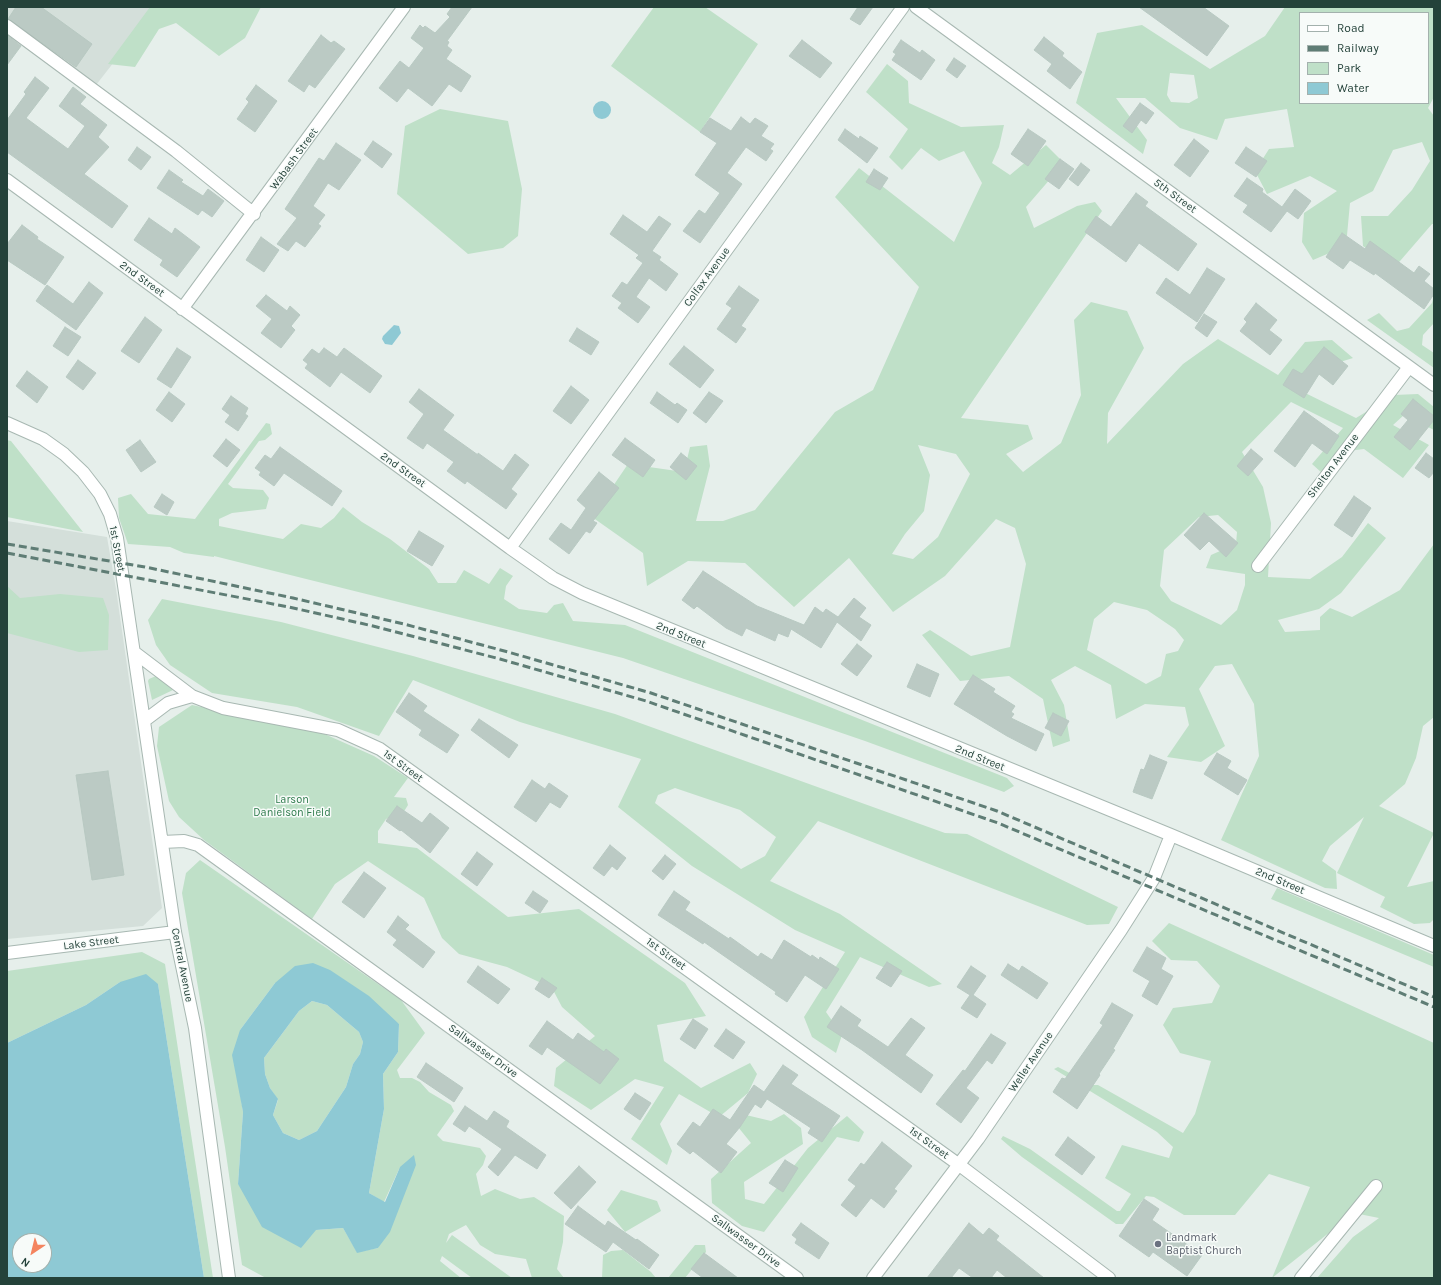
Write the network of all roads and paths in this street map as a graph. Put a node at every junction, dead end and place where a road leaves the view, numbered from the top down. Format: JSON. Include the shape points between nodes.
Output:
{"nodes":[{"id":1,"x":404,"y":7,"type":"edge"},
{"id":2,"x":903,"y":7,"type":"edge"},
{"id":3,"x":916,"y":7,"type":"edge"},
{"id":4,"x":7,"y":26,"type":"edge"},
{"id":5,"x":7,"y":180,"type":"edge"},
{"id":6,"x":254,"y":214,"type":"junction"},
{"id":7,"x":182,"y":309,"type":"junction"},
{"id":8,"x":1409,"y":367,"type":"junction"},
{"id":9,"x":1434,"y":385,"type":"edge"},
{"id":10,"x":7,"y":423,"type":"edge"},
{"id":11,"x":510,"y":548,"type":"junction"},
{"id":12,"x":1258,"y":566,"type":"dead end"},
{"id":13,"x":134,"y":652,"type":"junction"},
{"id":14,"x":192,"y":696,"type":"junction"},
{"id":15,"x":144,"y":721,"type":"junction"},
{"id":16,"x":1171,"y":836,"type":"junction"},
{"id":17,"x":162,"y":842,"type":"junction"},
{"id":18,"x":175,"y":932,"type":"junction"},
{"id":19,"x":1434,"y":946,"type":"edge"},
{"id":20,"x":7,"y":953,"type":"edge"},
{"id":21,"x":958,"y":1164,"type":"junction"},
{"id":22,"x":1376,"y":1186,"type":"dead end"},
{"id":23,"x":229,"y":1278,"type":"edge"},
{"id":24,"x":798,"y":1278,"type":"edge"},
{"id":25,"x":873,"y":1278,"type":"edge"},
{"id":26,"x":1109,"y":1278,"type":"edge"},
{"id":27,"x":1300,"y":1278,"type":"edge"}],
"edges":[{"from":1,"to":6,"type":"street","name":"Wabash Street"},
{"from":2,"to":11,"type":"street","name":"Colfax Avenue"},
{"from":3,"to":8,"type":"street","name":"5th Street"},
{"from":4,"to":6,"type":"street","via":[[176,151]]},
{"from":5,"to":7,"type":"street","name":"2nd Street"},
{"from":6,"to":7,"type":"street","name":"Wabash Street"},
{"from":7,"to":11,"type":"street","name":"2nd Street"},
{"from":8,"to":9,"type":"street","name":"5th Street"},
{"from":8,"to":12,"type":"street","name":"Shelton Avenue"},
{"from":10,"to":13,"type":"street","name":"1st Street","via":[[43,439],[64,454],[83,472],[100,494],[110,514],[117,538]]},
{"from":11,"to":16,"type":"street","name":"2nd Street","via":[[553,578],[607,605]]},
{"from":13,"to":14,"type":"street","name":"1st Street"},
{"from":13,"to":15,"type":"street","name":"Central Avenue"},
{"from":14,"to":15,"type":"street","via":[[168,704]]},
{"from":14,"to":21,"type":"street","name":"1st Street","via":[[223,708],[338,730],[380,749]]},
{"from":15,"to":17,"type":"street","name":"Central Avenue"},
{"from":16,"to":19,"type":"street","name":"2nd Street"},
{"from":16,"to":21,"type":"street","name":"Weller Avenue","via":[[1150,887],[994,1116]]},
{"from":17,"to":18,"type":"street","name":"Central Avenue"},
{"from":17,"to":24,"type":"street","name":"Sallwasser Drive","via":[[184,841],[198,845]]},
{"from":18,"to":20,"type":"street","name":"Lake Street"},
{"from":18,"to":23,"type":"street","name":"Central Avenue","via":[[195,1028]]},
{"from":21,"to":25,"type":"street","name":"Weller Avenue"},
{"from":21,"to":26,"type":"street","name":"1st Street"},
{"from":22,"to":27,"type":"street"}]}
